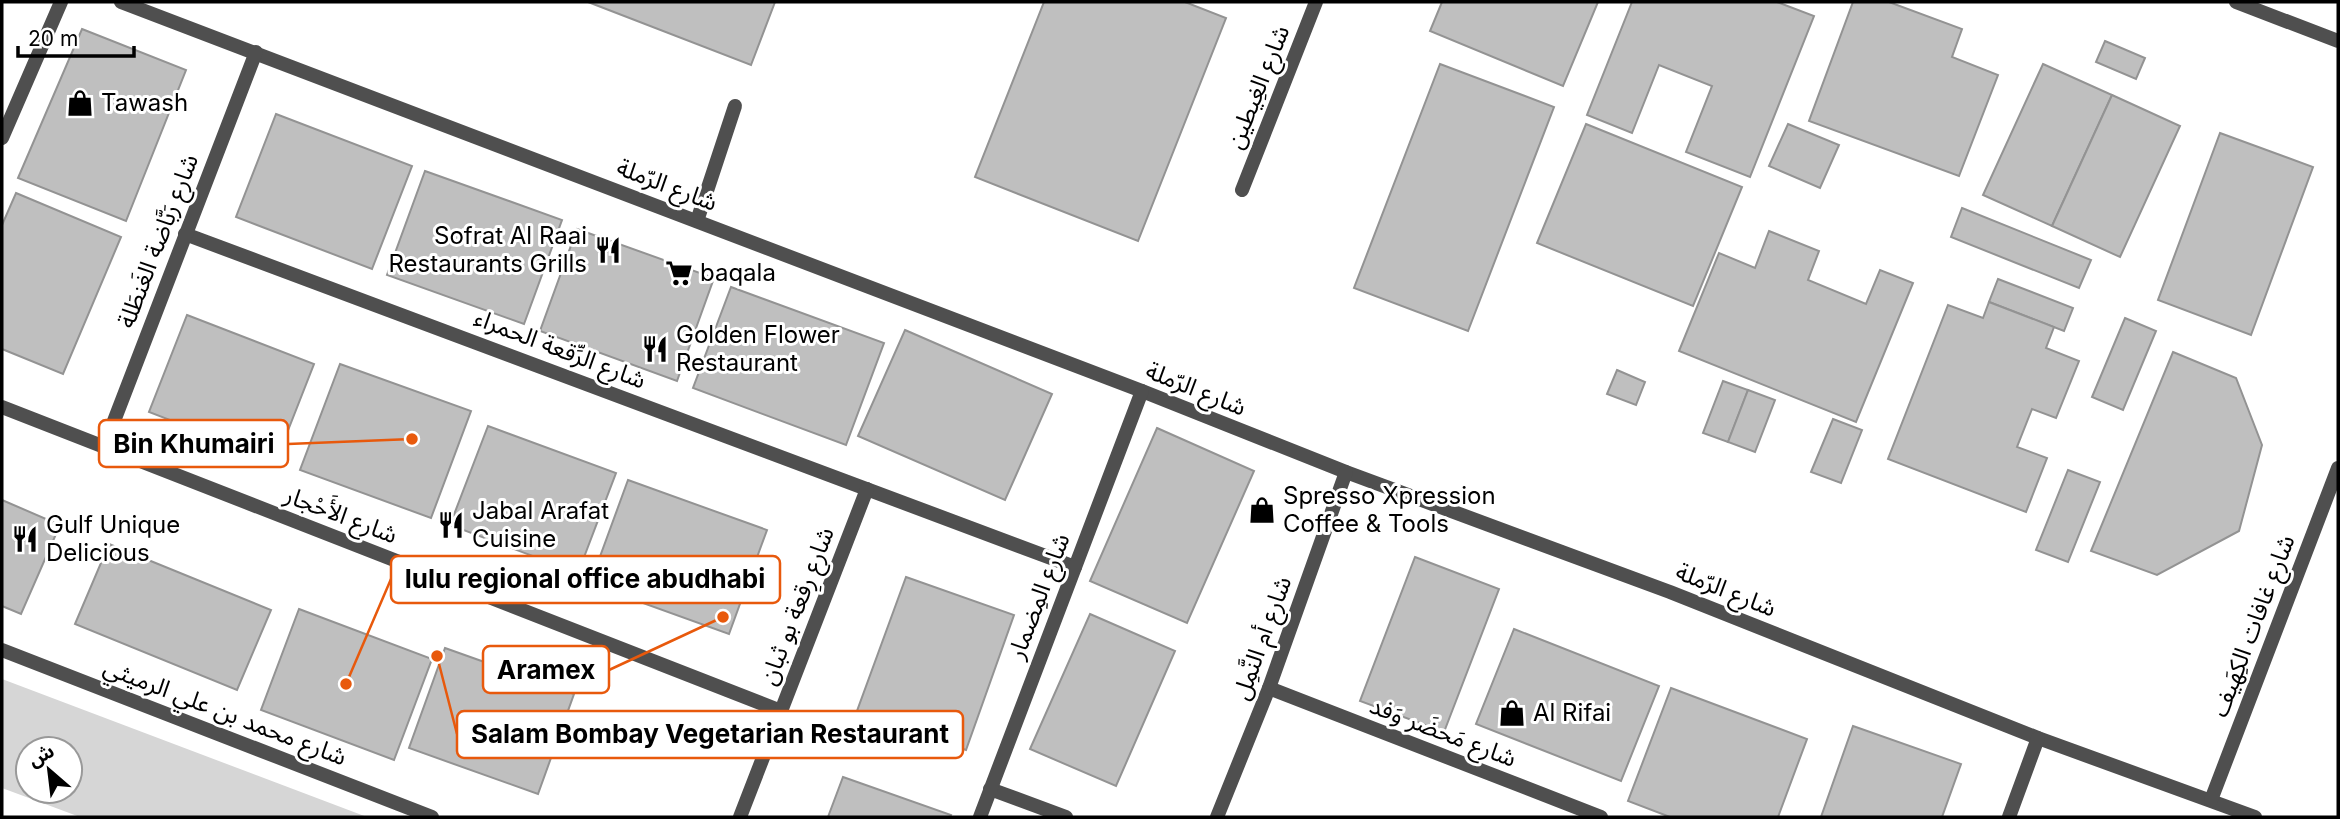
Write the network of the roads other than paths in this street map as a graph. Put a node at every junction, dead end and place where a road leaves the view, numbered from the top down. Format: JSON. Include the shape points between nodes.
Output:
{"nodes":[{"id":1,"x":61,"y":2,"type":"edge"},
{"id":2,"x":121,"y":2,"type":"edge"},
{"id":3,"x":1316,"y":2,"type":"edge"},
{"id":4,"x":2236,"y":2,"type":"edge"},
{"id":5,"x":2338,"y":41,"type":"edge"},
{"id":6,"x":256,"y":52,"type":"junction"},
{"id":7,"x":735,"y":106,"type":"dead end"},
{"id":8,"x":2,"y":138,"type":"edge"},
{"id":9,"x":1242,"y":190,"type":"dead end"},
{"id":10,"x":696,"y":221,"type":"junction"},
{"id":11,"x":186,"y":234,"type":"junction"},
{"id":12,"x":1142,"y":391,"type":"junction"},
{"id":13,"x":2,"y":407,"type":"edge"},
{"id":14,"x":104,"y":447,"type":"junction"},
{"id":15,"x":2338,"y":468,"type":"edge"},
{"id":16,"x":1346,"y":472,"type":"junction"},
{"id":17,"x":867,"y":489,"type":"junction"},
{"id":18,"x":1075,"y":567,"type":"junction"},
{"id":19,"x":2,"y":650,"type":"edge"},
{"id":20,"x":1269,"y":688,"type":"junction"},
{"id":21,"x":781,"y":711,"type":"junction"},
{"id":22,"x":2038,"y":738,"type":"junction"},
{"id":23,"x":990,"y":789,"type":"junction"},
{"id":24,"x":2211,"y":800,"type":"junction"},
{"id":25,"x":432,"y":817,"type":"edge"},
{"id":26,"x":740,"y":817,"type":"edge"},
{"id":27,"x":979,"y":817,"type":"edge"},
{"id":28,"x":1066,"y":817,"type":"edge"},
{"id":29,"x":1217,"y":817,"type":"edge"},
{"id":30,"x":1601,"y":817,"type":"edge"},
{"id":31,"x":2009,"y":817,"type":"edge"},
{"id":32,"x":2255,"y":817,"type":"edge"}],
"edges":[{"from":1,"to":8,"type":"street"},
{"from":2,"to":6,"type":"street","name":"شارع الرّملة"},
{"from":3,"to":9,"type":"street","name":"شارع الغِيطين"},
{"from":4,"to":5,"type":"street"},
{"from":6,"to":10,"type":"street","name":"شارع الرّملة"},
{"from":6,"to":11,"type":"street","name":"شارع رَبَّاضة الغَنطَلة"},
{"from":7,"to":10,"type":"street"},
{"from":10,"to":12,"type":"street","name":"شارع الرّملة"},
{"from":11,"to":14,"type":"street","name":"شارع رَبَّاضة الغَنطَلة"},
{"from":11,"to":17,"type":"street","name":"شارع الرِّقعة الحمراء"},
{"from":12,"to":16,"type":"street","name":"شارع الرّملة"},
{"from":12,"to":18,"type":"street","name":"شارع المِضمار"},
{"from":13,"to":14,"type":"street","name":"شارع الأَحْجار"},
{"from":14,"to":21,"type":"street","name":"شارع الأَحْجار"},
{"from":15,"to":24,"type":"street","name":"شارع غافات الكِهَيف"},
{"from":16,"to":20,"type":"street","name":"شارع أم النَّمِل"},
{"from":16,"to":22,"type":"street","name":"شارع الرّملة","via":[[1670,592]]},
{"from":17,"to":18,"type":"street","name":"شارع الرِّقعة الحمراء"},
{"from":17,"to":21,"type":"street","name":"شارع رِقعة بو ثبان"},
{"from":18,"to":23,"type":"street","name":"شارع المِضمار"},
{"from":19,"to":25,"type":"street","name":"شارع محمد بن علي الرميثي"},
{"from":20,"to":29,"type":"street","name":"شارع أم النَّمِل"},
{"from":20,"to":30,"type":"street","name":"شارع مَحضَر وَفد"},
{"from":21,"to":26,"type":"street","name":"شارع رِقعة بو ثبان"},
{"from":22,"to":24,"type":"street","name":"شارع الرّملة"},
{"from":22,"to":31,"type":"street"},
{"from":23,"to":27,"type":"street","name":"شارع المِضمار"},
{"from":23,"to":28,"type":"street"},
{"from":24,"to":32,"type":"street","name":"شارع الرّملة"}]}
